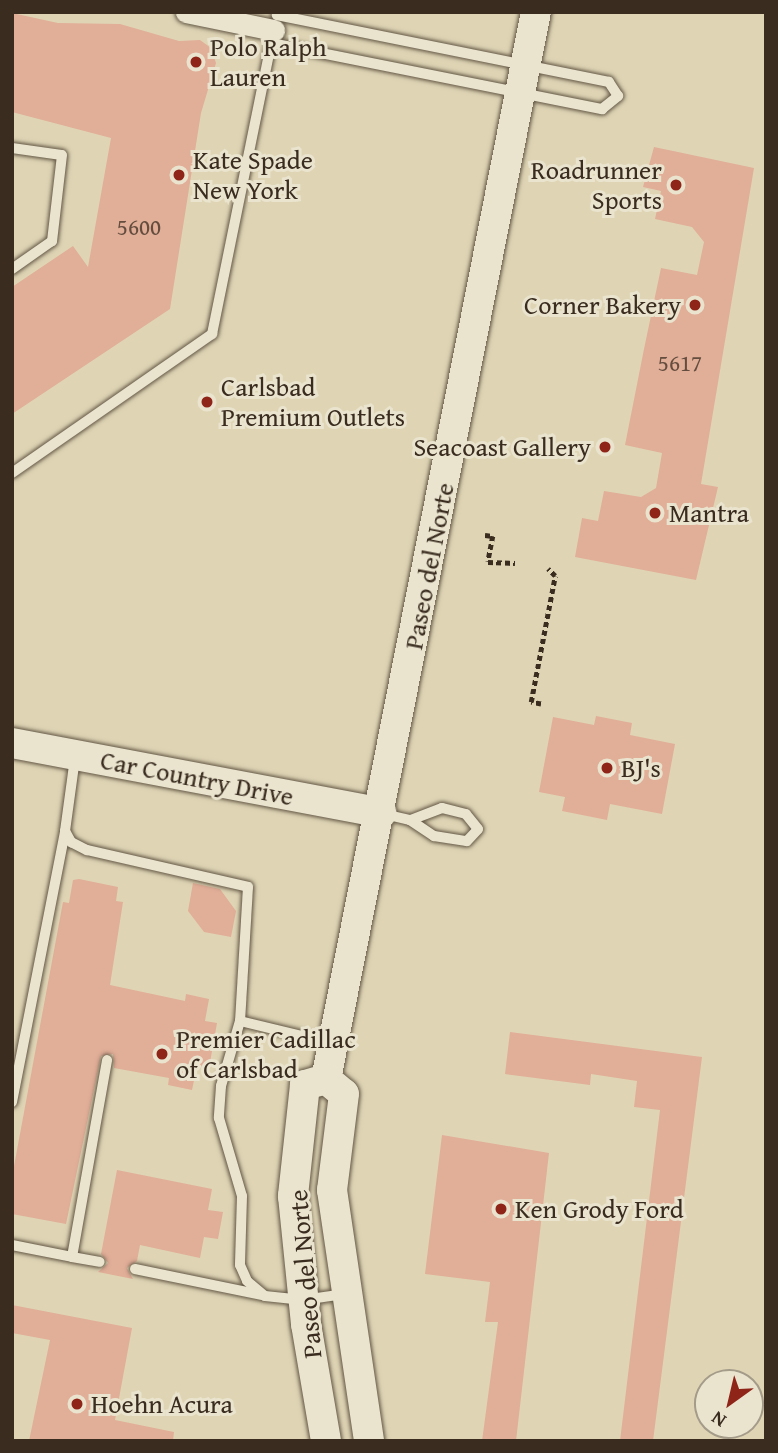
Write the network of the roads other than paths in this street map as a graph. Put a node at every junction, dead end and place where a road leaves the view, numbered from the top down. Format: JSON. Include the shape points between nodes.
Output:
{"nodes":[{"id":1,"x":186,"y":12,"type":"edge"},
{"id":2,"x":536,"y":12,"type":"edge"},
{"id":3,"x":275,"y":25,"type":"edge"},
{"id":4,"x":526,"y":64,"type":"junction"},
{"id":5,"x":520,"y":93,"type":"junction"},
{"id":6,"x":12,"y":148,"type":"edge"},
{"id":7,"x":12,"y":269,"type":"edge"},
{"id":8,"x":12,"y":473,"type":"edge"},
{"id":9,"x":12,"y":743,"type":"edge"},
{"id":10,"x":75,"y":755,"type":"junction"},
{"id":11,"x":381,"y":813,"type":"junction"},
{"id":12,"x":410,"y":820,"type":"junction"},
{"id":13,"x":65,"y":831,"type":"junction"},
{"id":14,"x":240,"y":1021,"type":"junction"},
{"id":15,"x":333,"y":1044,"type":"junction"},
{"id":16,"x":107,"y":1060,"type":"dead end"},
{"id":17,"x":326,"y":1079,"type":"junction"},
{"id":18,"x":12,"y":1102,"type":"edge"},
{"id":19,"x":12,"y":1245,"type":"edge"},
{"id":20,"x":72,"y":1257,"type":"junction"},
{"id":21,"x":100,"y":1262,"type":"dead end"},
{"id":22,"x":135,"y":1269,"type":"dead end"},
{"id":23,"x":344,"y":1294,"type":"junction"},
{"id":24,"x":265,"y":1296,"type":"junction"},
{"id":25,"x":303,"y":1300,"type":"junction"},
{"id":26,"x":326,"y":1441,"type":"edge"},
{"id":27,"x":369,"y":1441,"type":"edge"}],
"edges":[{"from":1,"to":3,"type":"street"},
{"from":2,"to":4,"type":"main road","name":"Paseo del Norte"},
{"from":3,"to":4,"type":"lane"},
{"from":3,"to":5,"type":"lane"},
{"from":3,"to":8,"type":"lane","via":[[212,334]]},
{"from":4,"to":5,"type":"main road","name":"Paseo del Norte"},
{"from":4,"to":5,"type":"lane","via":[[609,82],[618,96],[602,108]]},
{"from":5,"to":11,"type":"main road","name":"Paseo del Norte"},
{"from":6,"to":7,"type":"lane","via":[[62,155],[52,241]]},
{"from":9,"to":10,"type":"main road","name":"Car Country Drive"},
{"from":10,"to":11,"type":"main road","name":"Car Country Drive"},
{"from":10,"to":13,"type":"lane"},
{"from":11,"to":12,"type":"lane"},
{"from":11,"to":15,"type":"main road","name":"Paseo del Norte"},
{"from":12,"to":12,"type":"lane","via":[[434,836],[467,841],[478,829],[466,814],[442,808]]},
{"from":13,"to":14,"type":"lane","via":[[71,842],[87,850],[248,887]]},
{"from":13,"to":18,"type":"lane"},
{"from":14,"to":15,"type":"lane"},
{"from":14,"to":24,"type":"lane","via":[[221,1086],[219,1118],[242,1196],[240,1265],[247,1281]]},
{"from":15,"to":17,"type":"main road","name":"Paseo del Norte"},
{"from":16,"to":20,"type":"lane"},
{"from":17,"to":23,"type":"main road","name":"Paseo del Norte","via":[[344,1094],[332,1190]]},
{"from":17,"to":25,"type":"main road","name":"Paseo del Norte","via":[[305,1085],[293,1196]]},
{"from":19,"to":20,"type":"lane"},
{"from":20,"to":21,"type":"lane"},
{"from":22,"to":24,"type":"lane"},
{"from":23,"to":25,"type":"lane"},
{"from":23,"to":27,"type":"main road","name":"Paseo del Norte"},
{"from":24,"to":25,"type":"lane"},
{"from":25,"to":26,"type":"main road","name":"Paseo del Norte"}]}
